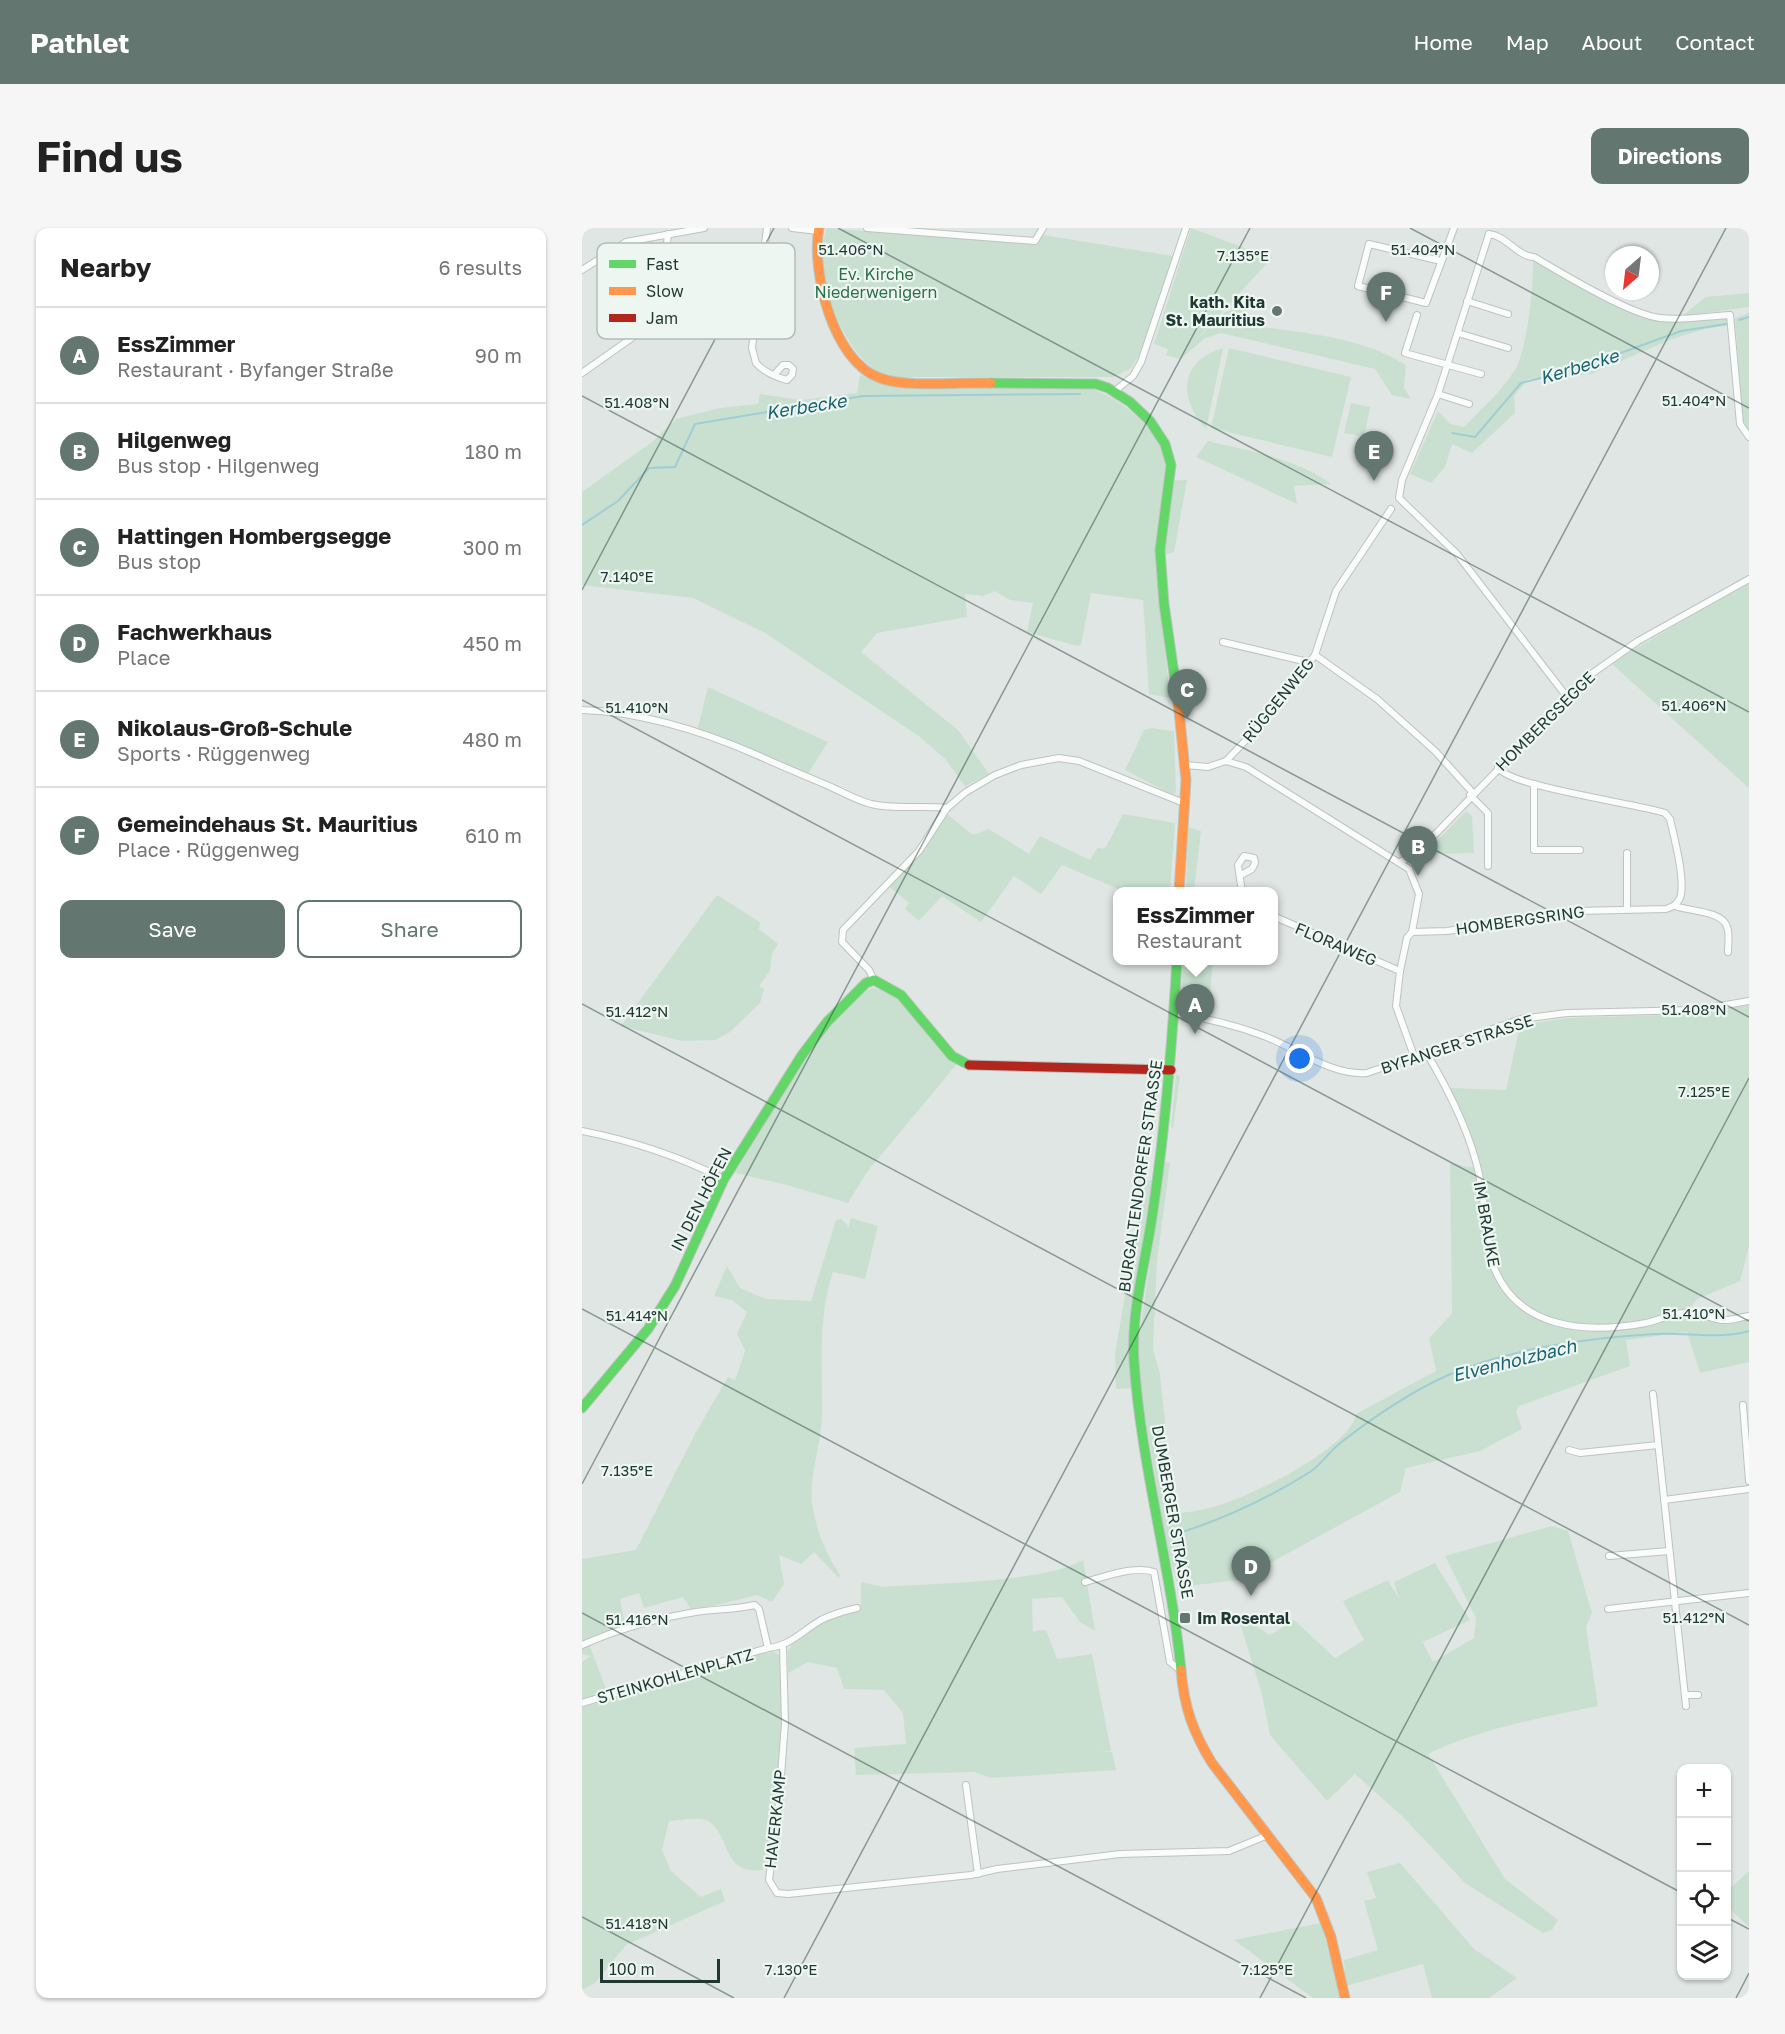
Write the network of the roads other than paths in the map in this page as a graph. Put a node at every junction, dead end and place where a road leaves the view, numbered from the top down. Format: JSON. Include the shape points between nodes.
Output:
{"nodes":[{"id":1,"x":704,"y":228,"type":"edge"},
{"id":2,"x":767,"y":228,"type":"edge"},
{"id":3,"x":792,"y":228,"type":"edge"},
{"id":4,"x":867,"y":228,"type":"edge"},
{"id":5,"x":1043,"y":228,"type":"edge"},
{"id":6,"x":1186,"y":228,"type":"edge"},
{"id":7,"x":1454,"y":228,"type":"edge"},
{"id":8,"x":678,"y":230,"type":"edge"},
{"id":9,"x":819,"y":230,"type":"edge"},
{"id":10,"x":1488,"y":231,"type":"edge"},
{"id":11,"x":668,"y":234,"type":"junction"},
{"id":12,"x":626,"y":243,"type":"edge"},
{"id":13,"x":667,"y":243,"type":"edge"},
{"id":14,"x":765,"y":243,"type":"edge"},
{"id":15,"x":597,"y":261,"type":"edge"},
{"id":16,"x":1441,"y":261,"type":"junction"},
{"id":17,"x":582,"y":270,"type":"edge"},
{"id":18,"x":1467,"y":301,"type":"junction"},
{"id":19,"x":1508,"y":314,"type":"dead end"},
{"id":20,"x":1417,"y":315,"type":"dead end"},
{"id":21,"x":1458,"y":333,"type":"junction"},
{"id":22,"x":630,"y":339,"type":"edge"},
{"id":23,"x":753,"y":339,"type":"edge"},
{"id":24,"x":1508,"y":348,"type":"dead end"},
{"id":25,"x":1448,"y":364,"type":"junction"},
{"id":26,"x":582,"y":373,"type":"edge"},
{"id":27,"x":1480,"y":374,"type":"dead end"},
{"id":28,"x":774,"y":375,"type":"dead end"},
{"id":29,"x":1114,"y":390,"type":"junction"},
{"id":30,"x":1438,"y":394,"type":"junction"},
{"id":31,"x":1469,"y":404,"type":"dead end"},
{"id":32,"x":1749,"y":437,"type":"edge"},
{"id":33,"x":1392,"y":509,"type":"dead end"},
{"id":34,"x":1749,"y":579,"type":"edge"},
{"id":35,"x":1223,"y":642,"type":"dead end"},
{"id":36,"x":1315,"y":655,"type":"junction"},
{"id":37,"x":1308,"y":662,"type":"junction"},
{"id":38,"x":1567,"y":697,"type":"junction"},
{"id":39,"x":582,"y":710,"type":"edge"},
{"id":40,"x":1226,"y":761,"type":"junction"},
{"id":41,"x":1185,"y":765,"type":"junction"},
{"id":42,"x":1498,"y":767,"type":"junction"},
{"id":43,"x":1533,"y":784,"type":"junction"},
{"id":44,"x":1472,"y":794,"type":"junction"},
{"id":45,"x":1184,"y":803,"type":"junction"},
{"id":46,"x":947,"y":808,"type":"junction"},
{"id":47,"x":1580,"y":850,"type":"dead end"},
{"id":48,"x":1627,"y":853,"type":"dead end"},
{"id":49,"x":1400,"y":862,"type":"junction"},
{"id":50,"x":1488,"y":866,"type":"dead end"},
{"id":51,"x":1241,"y":875,"type":"dead end"},
{"id":52,"x":1179,"y":887,"type":"edge"},
{"id":53,"x":1242,"y":887,"type":"edge"},
{"id":54,"x":1675,"y":906,"type":"junction"},
{"id":55,"x":1627,"y":909,"type":"junction"},
{"id":56,"x":1278,"y":918,"type":"edge"},
{"id":57,"x":1412,"y":932,"type":"junction"},
{"id":58,"x":1728,"y":952,"type":"dead end"},
{"id":59,"x":1177,"y":965,"type":"edge"},
{"id":60,"x":1400,"y":971,"type":"junction"},
{"id":61,"x":874,"y":980,"type":"junction"},
{"id":62,"x":1749,"y":1001,"type":"edge"},
{"id":63,"x":1174,"y":1013,"type":"junction"},
{"id":64,"x":1426,"y":1052,"type":"junction"},
{"id":65,"x":1414,"y":1056,"type":"junction"},
{"id":66,"x":1171,"y":1070,"type":"junction"},
{"id":67,"x":582,"y":1131,"type":"edge"},
{"id":68,"x":724,"y":1179,"type":"junction"},
{"id":69,"x":1749,"y":1316,"type":"edge"},
{"id":70,"x":1653,"y":1394,"type":"dead end"},
{"id":71,"x":1139,"y":1395,"type":"joint"},
{"id":72,"x":1743,"y":1406,"type":"dead end"},
{"id":73,"x":582,"y":1408,"type":"edge"},
{"id":74,"x":1658,"y":1445,"type":"junction"},
{"id":75,"x":1569,"y":1450,"type":"dead end"},
{"id":76,"x":1749,"y":1481,"type":"edge"},
{"id":77,"x":1749,"y":1489,"type":"edge"},
{"id":78,"x":1664,"y":1500,"type":"junction"},
{"id":79,"x":1669,"y":1551,"type":"junction"},
{"id":80,"x":1609,"y":1557,"type":"dead end"},
{"id":81,"x":1084,"y":1582,"type":"dead end"},
{"id":82,"x":1749,"y":1593,"type":"edge"},
{"id":83,"x":1673,"y":1602,"type":"junction"},
{"id":84,"x":857,"y":1608,"type":"dead end"},
{"id":85,"x":1608,"y":1609,"type":"dead end"},
{"id":86,"x":582,"y":1645,"type":"edge"},
{"id":87,"x":783,"y":1647,"type":"junction"},
{"id":88,"x":768,"y":1648,"type":"junction"},
{"id":89,"x":1181,"y":1670,"type":"junction"},
{"id":90,"x":1685,"y":1695,"type":"junction"},
{"id":91,"x":1698,"y":1695,"type":"dead end"},
{"id":92,"x":582,"y":1703,"type":"edge"},
{"id":93,"x":1686,"y":1706,"type":"dead end"},
{"id":94,"x":966,"y":1785,"type":"dead end"},
{"id":95,"x":1268,"y":1835,"type":"junction"},
{"id":96,"x":978,"y":1874,"type":"junction"},
{"id":97,"x":1345,"y":1998,"type":"edge"}],
"edges":[{"from":1,"to":8,"type":"street"},
{"from":2,"to":14,"type":"street"},
{"from":3,"to":9,"type":"street"},
{"from":4,"to":5,"type":"street","via":[[1035,241]]},
{"from":6,"to":29,"type":"street","via":[[1141,362],[1133,376]]},
{"from":7,"to":16,"type":"street"},
{"from":8,"to":11,"type":"street"},
{"from":9,"to":29,"type":"main road","via":[[821,294],[853,357],[872,376],[918,382],[1087,383]]},
{"from":10,"to":18,"type":"street"},
{"from":10,"to":32,"type":"street","via":[[1529,257],[1651,316],[1666,319],[1730,315],[1740,424]]},
{"from":11,"to":12,"type":"street"},
{"from":11,"to":13,"type":"street"},
{"from":15,"to":17,"type":"street"},
{"from":16,"to":16,"type":"street","via":[[1426,303],[1358,286],[1369,244]]},
{"from":18,"to":19,"type":"street"},
{"from":18,"to":21,"type":"street"},
{"from":20,"to":25,"type":"street","via":[[1405,353]]},
{"from":21,"to":24,"type":"street"},
{"from":21,"to":25,"type":"street"},
{"from":22,"to":26,"type":"street"},
{"from":23,"to":28,"type":"street","via":[[756,363]]},
{"from":25,"to":27,"type":"street"},
{"from":25,"to":30,"type":"street"},
{"from":29,"to":41,"type":"main road","via":[[1130,401],[1152,426],[1169,458],[1160,549],[1167,641]]},
{"from":30,"to":31,"type":"street"},
{"from":30,"to":38,"type":"street","via":[[1398,492],[1403,504],[1457,554]]},
{"from":33,"to":36,"type":"street","name":"RÜGGENWEG","via":[[1342,580]]},
{"from":34,"to":38,"type":"street","name":"HOMBERGSEGGE","via":[[1615,657]]},
{"from":35,"to":37,"type":"street"},
{"from":36,"to":37,"type":"street","name":"RÜGGENWEG"},
{"from":36,"to":44,"type":"street","via":[[1377,699],[1435,751]]},
{"from":37,"to":40,"type":"street","name":"RÜGGENWEG","via":[[1266,719]]},
{"from":38,"to":42,"type":"street","name":"HOMBERGSEGGE"},
{"from":39,"to":46,"type":"street","via":[[633,714],[666,722],[868,803],[900,809],[924,805]]},
{"from":40,"to":41,"type":"street","via":[[1208,767]]},
{"from":40,"to":49,"type":"street","via":[[1246,767]]},
{"from":41,"to":45,"type":"main road"},
{"from":42,"to":43,"type":"street","via":[[1505,775]]},
{"from":42,"to":44,"type":"street","name":"HOMBERGSEGGE"},
{"from":43,"to":47,"type":"street","via":[[1534,850]]},
{"from":43,"to":54,"type":"street","via":[[1668,816],[1681,886]]},
{"from":44,"to":49,"type":"street","name":"HOMBERGSEGGE","via":[[1417,853]]},
{"from":44,"to":50,"type":"street","via":[[1488,813]]},
{"from":45,"to":46,"type":"street","via":[[1079,761],[1059,758],[995,775]]},
{"from":45,"to":52,"type":"main road"},
{"from":46,"to":61,"type":"street","via":[[919,851],[843,930],[842,942]]},
{"from":48,"to":55,"type":"street"},
{"from":49,"to":57,"type":"street","via":[[1409,869],[1418,887]]},
{"from":51,"to":53,"type":"street"},
{"from":54,"to":55,"type":"street","name":"HOMBERGSRING"},
{"from":54,"to":58,"type":"street","name":"HOMBERGSRING","via":[[1724,922],[1728,928]]},
{"from":55,"to":57,"type":"street","name":"HOMBERGSRING","via":[[1577,911],[1447,931]]},
{"from":56,"to":60,"type":"street","name":"FLORAWEG"},
{"from":57,"to":60,"type":"street","via":[[1407,938]]},
{"from":59,"to":63,"type":"main road","name":"BURGALTENDORFER STRASSE"},
{"from":60,"to":65,"type":"street","via":[[1396,1006]]},
{"from":61,"to":66,"type":"main road","via":[[906,1001],[949,1053],[964,1065]]},
{"from":61,"to":68,"type":"main road","name":"IN DEN HÖFEN","via":[[855,993],[814,1037]]},
{"from":62,"to":64,"type":"street","name":"BYFANGER STRASSE","via":[[1696,1010],[1567,1013],[1521,1019]]},
{"from":63,"to":65,"type":"street","name":"BYFANGER STRASSE","via":[[1252,1032],[1356,1074]]},
{"from":63,"to":66,"type":"main road","name":"BURGALTENDORFER STRASSE"},
{"from":64,"to":65,"type":"street","name":"BYFANGER STRASSE"},
{"from":64,"to":69,"type":"street","name":"IM BRAUKE","via":[[1448,1091],[1475,1160],[1493,1265],[1513,1300],[1536,1315],[1570,1326],[1604,1328],[1685,1312],[1721,1320]]},
{"from":66,"to":71,"type":"main road","name":"BURGALTENDORFER STRASSE","via":[[1135,1320],[1134,1360]]},
{"from":67,"to":68,"type":"street","via":[[667,1152]]},
{"from":68,"to":73,"type":"main road","name":"IN DEN HÖFEN","via":[[675,1286],[648,1329]]},
{"from":70,"to":74,"type":"street"},
{"from":71,"to":89,"type":"main road","name":"DUMBERGER STRASSE","via":[[1175,1606]]},
{"from":72,"to":76,"type":"street"},
{"from":74,"to":75,"type":"street","via":[[1580,1453]]},
{"from":74,"to":78,"type":"street"},
{"from":77,"to":78,"type":"street"},
{"from":78,"to":79,"type":"street"},
{"from":79,"to":80,"type":"street"},
{"from":79,"to":83,"type":"street"},
{"from":81,"to":89,"type":"street","name":"DUMBERGER STRASSE","via":[[1146,1569],[1154,1572],[1170,1662]]},
{"from":82,"to":83,"type":"street"},
{"from":83,"to":85,"type":"street"},
{"from":83,"to":90,"type":"street"},
{"from":84,"to":87,"type":"street","via":[[821,1620]]},
{"from":86,"to":88,"type":"street","name":"STEINKOHLENPLATZ","via":[[624,1628],[689,1613],[755,1605]]},
{"from":87,"to":88,"type":"street","name":"STEINKOHLENPLATZ"},
{"from":87,"to":96,"type":"street","name":"HAVERKAMP","via":[[785,1723],[769,1873],[773,1890],[788,1894]]},
{"from":88,"to":92,"type":"street","name":"STEINKOHLENPLATZ"},
{"from":89,"to":95,"type":"main road","name":"DUMBERGER STRASSE","via":[[1184,1703],[1199,1742]]},
{"from":90,"to":91,"type":"street"},
{"from":90,"to":93,"type":"street"},
{"from":94,"to":96,"type":"street"},
{"from":95,"to":96,"type":"street","name":"HAVERKAMP","via":[[1229,1851],[1120,1854]]},
{"from":95,"to":97,"type":"main road","name":"DUMBERGER STRASSE","via":[[1316,1898],[1331,1937]]}]}
